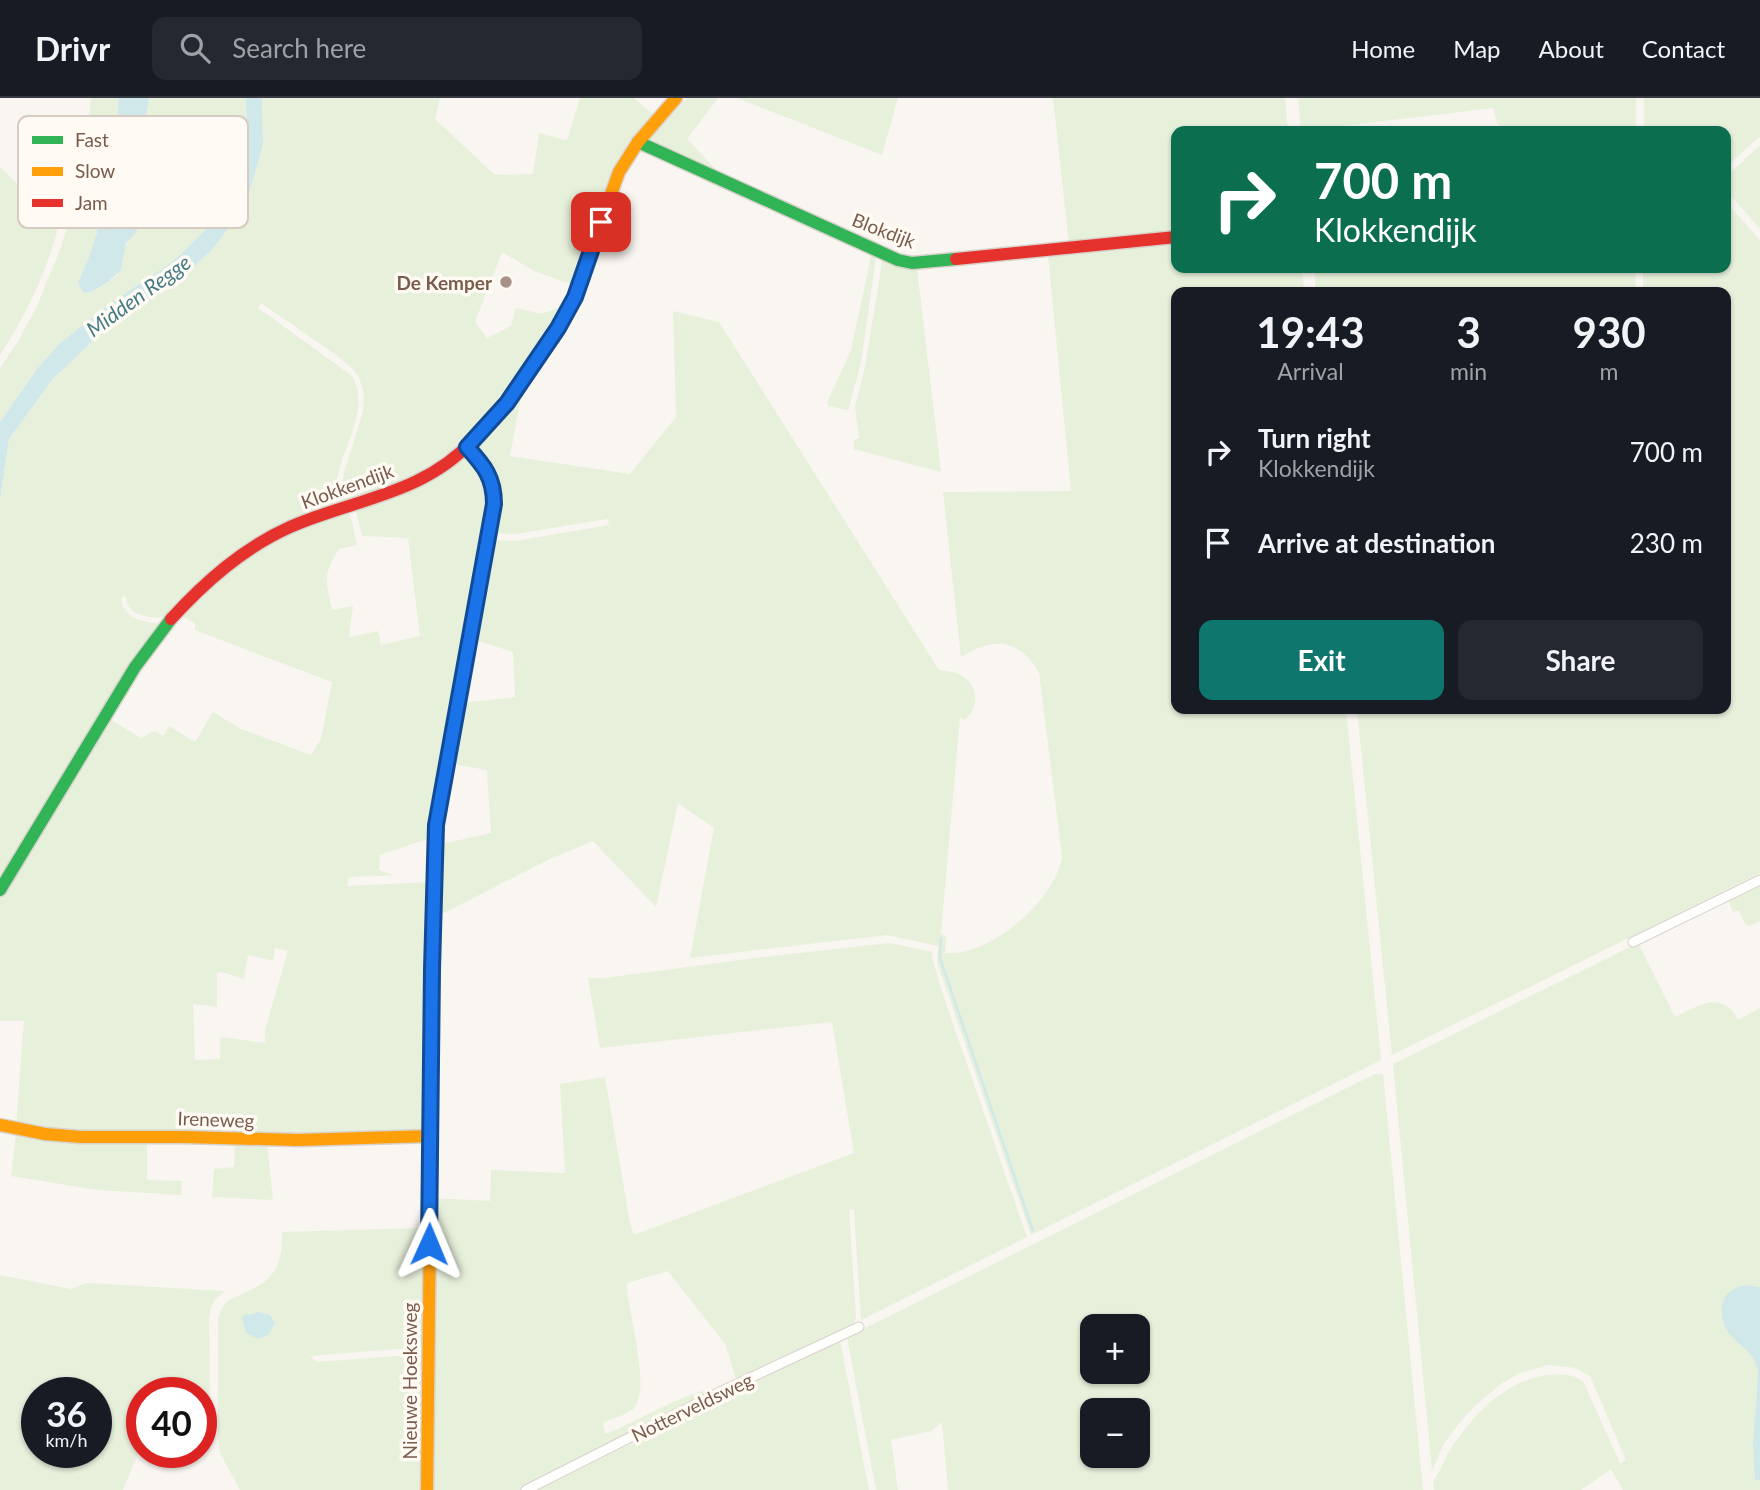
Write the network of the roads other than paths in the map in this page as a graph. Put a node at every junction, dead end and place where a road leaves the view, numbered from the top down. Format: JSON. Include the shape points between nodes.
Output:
{"nodes":[{"id":1,"x":676,"y":98,"type":"edge"},
{"id":2,"x":638,"y":142,"type":"junction"},
{"id":3,"x":1171,"y":237,"type":"edge"},
{"id":4,"x":467,"y":447,"type":"junction"},
{"id":5,"x":1760,"y":880,"type":"edge"},
{"id":6,"x":0,"y":890,"type":"edge"},
{"id":7,"x":1633,"y":942,"type":"dead end"},
{"id":8,"x":0,"y":1125,"type":"edge"},
{"id":9,"x":431,"y":1136,"type":"junction"},
{"id":10,"x":859,"y":1327,"type":"dead end"},
{"id":11,"x":427,"y":1490,"type":"edge"},
{"id":12,"x":526,"y":1490,"type":"edge"}],
"edges":[{"from":1,"to":2,"type":"street","name":"Klokkendijk"},
{"from":2,"to":3,"type":"street","name":"Blokdijk","via":[[912,263]]},
{"from":2,"to":4,"type":"street","name":"Klokkendijk","via":[[619,172],[575,297],[558,328],[507,403]]},
{"from":4,"to":6,"type":"street","name":"Klokkendijk","via":[[424,478],[288,528],[238,557],[197,591],[135,667]]},
{"from":4,"to":9,"type":"street","name":"Nieuwe Hoeksweg","via":[[489,474],[494,504],[436,825]]},
{"from":5,"to":7,"type":"street"},
{"from":8,"to":9,"type":"street","name":"Ireneweg","via":[[81,1137],[298,1140]]},
{"from":9,"to":11,"type":"street","name":"Nieuwe Hoeksweg"},
{"from":10,"to":12,"type":"street","name":"Notterveldsweg"}]}
